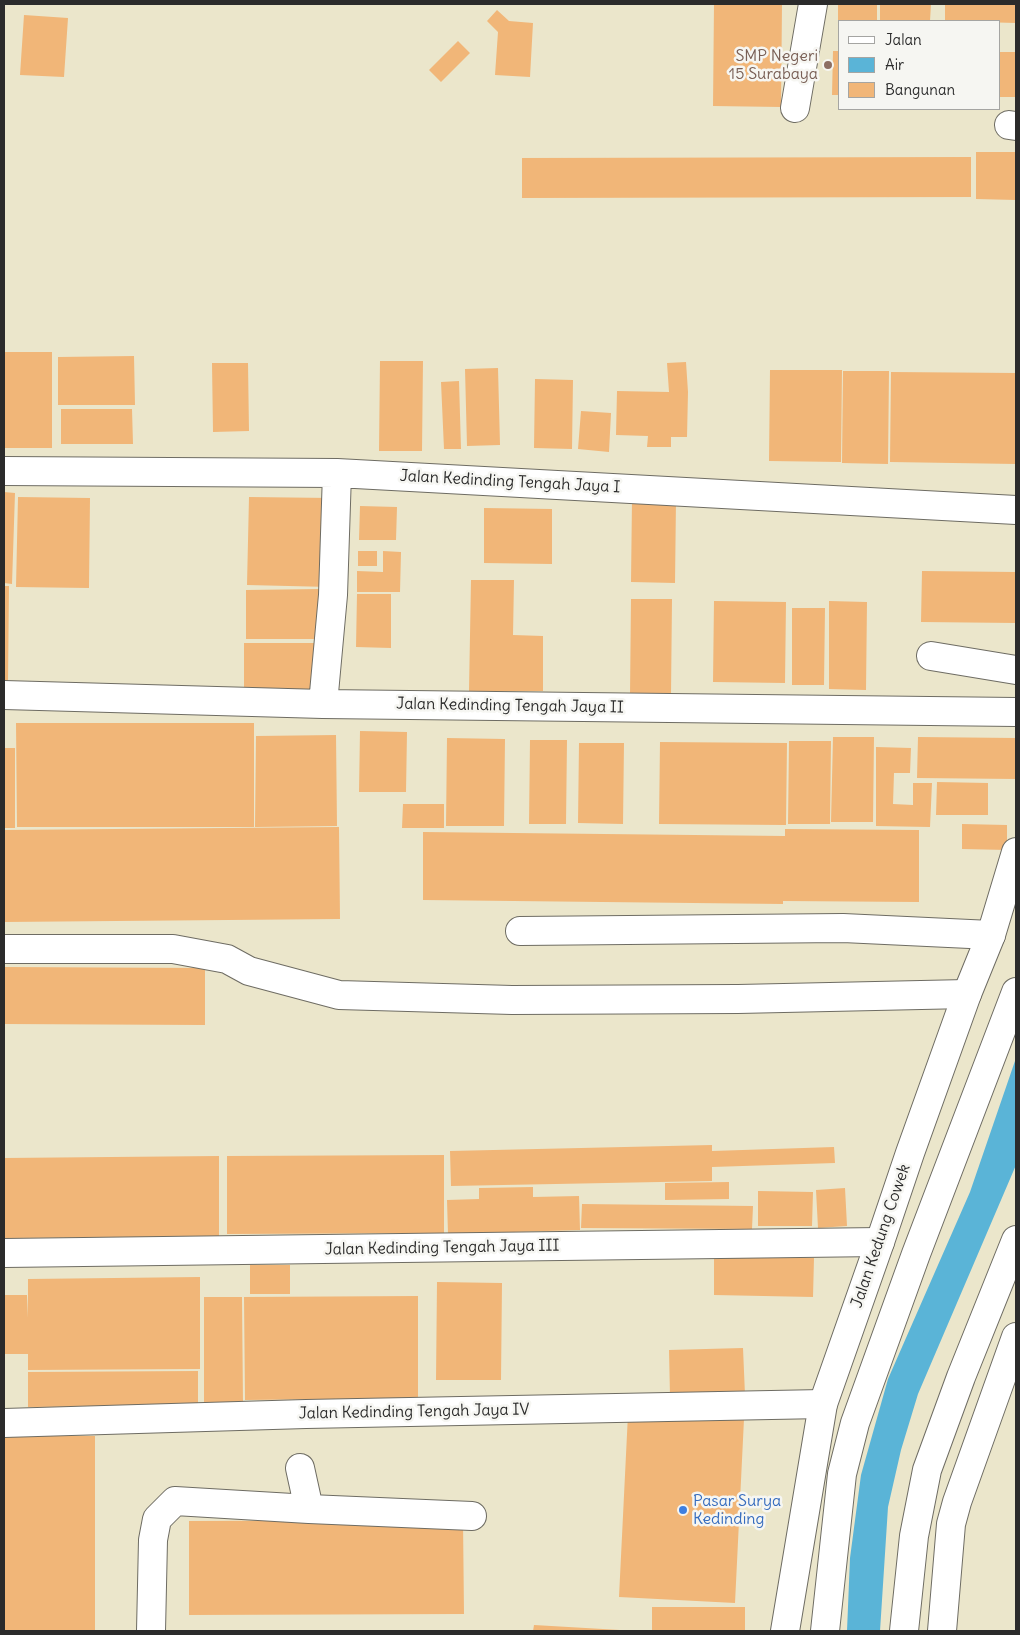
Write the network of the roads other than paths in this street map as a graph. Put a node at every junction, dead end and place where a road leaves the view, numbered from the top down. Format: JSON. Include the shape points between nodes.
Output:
{"nodes":[{"id":1,"x":813,"y":4,"type":"edge"},
{"id":2,"x":795,"y":108,"type":"dead end"},
{"id":3,"x":4,"y":471,"type":"edge"},
{"id":4,"x":337,"y":473,"type":"junction"},
{"id":5,"x":1016,"y":510,"type":"edge"},
{"id":6,"x":931,"y":656,"type":"dead end"},
{"id":7,"x":1016,"y":670,"type":"edge"},
{"id":8,"x":4,"y":695,"type":"edge"},
{"id":9,"x":323,"y":704,"type":"junction"},
{"id":10,"x":1016,"y":712,"type":"edge"},
{"id":11,"x":1016,"y":852,"type":"edge"},
{"id":12,"x":520,"y":931,"type":"dead end"},
{"id":13,"x":991,"y":935,"type":"junction"},
{"id":14,"x":4,"y":949,"type":"edge"},
{"id":15,"x":1016,"y":992,"type":"edge"},
{"id":16,"x":967,"y":994,"type":"junction"},
{"id":17,"x":1016,"y":1240,"type":"edge"},
{"id":18,"x":880,"y":1242,"type":"junction"},
{"id":19,"x":4,"y":1253,"type":"edge"},
{"id":20,"x":1016,"y":1337,"type":"edge"},
{"id":21,"x":823,"y":1404,"type":"junction"},
{"id":22,"x":4,"y":1423,"type":"edge"},
{"id":23,"x":300,"y":1468,"type":"dead end"},
{"id":24,"x":308,"y":1509,"type":"junction"},
{"id":25,"x":472,"y":1516,"type":"dead end"},
{"id":26,"x":151,"y":1631,"type":"edge"},
{"id":27,"x":785,"y":1631,"type":"edge"},
{"id":28,"x":825,"y":1631,"type":"edge"},
{"id":29,"x":904,"y":1631,"type":"edge"},
{"id":30,"x":942,"y":1631,"type":"edge"}],
"edges":[{"from":1,"to":2,"type":"main road"},
{"from":3,"to":4,"type":"main road","name":"Jalan Kedinding Tengah Jaya I"},
{"from":4,"to":5,"type":"main road","name":"Jalan Kedinding Tengah Jaya I"},
{"from":4,"to":9,"type":"main road","via":[[334,594]]},
{"from":6,"to":7,"type":"main road"},
{"from":8,"to":9,"type":"main road","name":"Jalan Kedinding Tengah Jaya II"},
{"from":9,"to":10,"type":"main road","name":"Jalan Kedinding Tengah Jaya II"},
{"from":11,"to":13,"type":"main road","name":"Jalan Kedung Cowek"},
{"from":12,"to":13,"type":"main road","via":[[842,928]]},
{"from":13,"to":16,"type":"main road","name":"Jalan Kedung Cowek"},
{"from":14,"to":16,"type":"main road","via":[[173,949],[227,959],[249,971],[339,995],[512,1000]]},
{"from":15,"to":28,"type":"main road","via":[[855,1423],[842,1474]]},
{"from":16,"to":18,"type":"main road","name":"Jalan Kedung Cowek"},
{"from":17,"to":29,"type":"main road","via":[[927,1470],[914,1536]]},
{"from":18,"to":19,"type":"main road","name":"Jalan Kedinding Tengah Jaya III"},
{"from":18,"to":21,"type":"main road","name":"Jalan Kedung Cowek"},
{"from":20,"to":30,"type":"main road","via":[[951,1524]]},
{"from":21,"to":22,"type":"main road","name":"Jalan Kedinding Tengah Jaya IV"},
{"from":21,"to":27,"type":"main road","name":"Jalan Kedung Cowek"},
{"from":23,"to":24,"type":"main road"},
{"from":24,"to":25,"type":"main road"},
{"from":24,"to":26,"type":"main road","via":[[175,1501],[157,1519],[153,1540]]}]}
